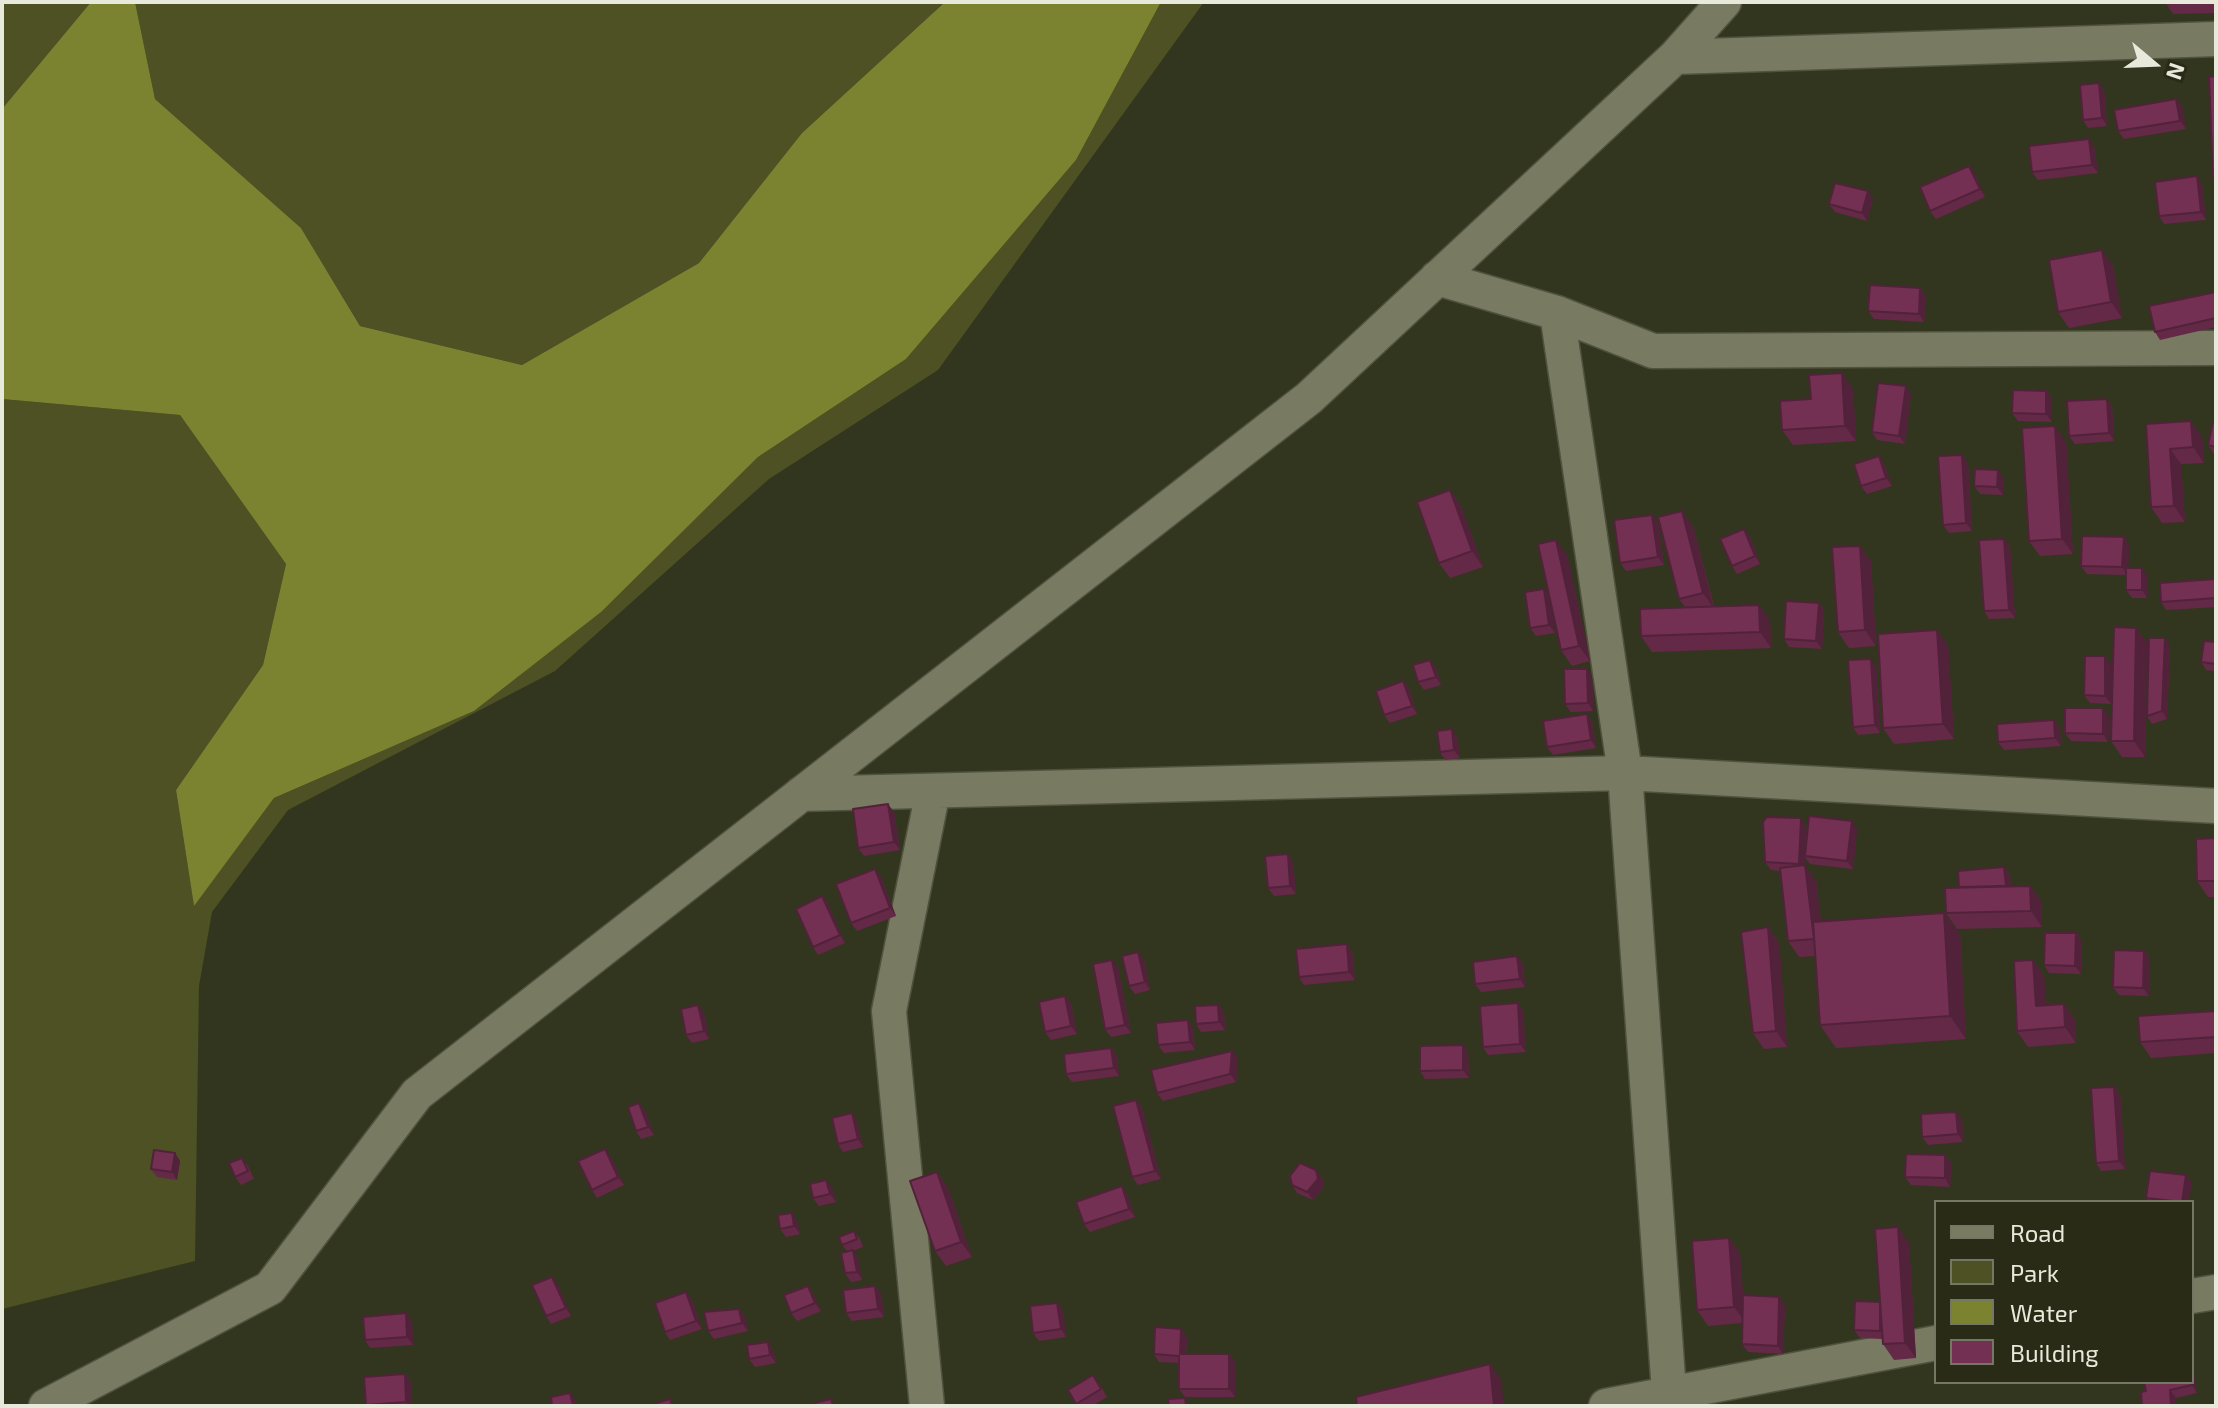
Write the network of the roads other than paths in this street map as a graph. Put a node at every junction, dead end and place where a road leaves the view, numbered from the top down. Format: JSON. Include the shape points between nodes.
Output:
{"nodes":[{"id":1,"x":1724,"y":2,"type":"edge"},
{"id":2,"x":2216,"y":39,"type":"edge"},
{"id":3,"x":1675,"y":57,"type":"junction"},
{"id":4,"x":1437,"y":278,"type":"junction"},
{"id":5,"x":1557,"y":313,"type":"junction"},
{"id":6,"x":2216,"y":348,"type":"edge"},
{"id":7,"x":1625,"y":773,"type":"junction"},
{"id":8,"x":933,"y":791,"type":"junction"},
{"id":9,"x":801,"y":794,"type":"junction"},
{"id":10,"x":2216,"y":806,"type":"edge"},
{"id":11,"x":2216,"y":1292,"type":"edge"},
{"id":12,"x":2194,"y":1296,"type":"edge"},
{"id":13,"x":1934,"y":1343,"type":"edge"},
{"id":14,"x":1670,"y":1399,"type":"edge"},
{"id":15,"x":46,"y":1406,"type":"edge"},
{"id":16,"x":927,"y":1406,"type":"edge"},
{"id":17,"x":1606,"y":1406,"type":"edge"}],
"edges":[{"from":1,"to":3,"type":"street"},
{"from":2,"to":3,"type":"street"},
{"from":3,"to":4,"type":"street"},
{"from":4,"to":5,"type":"street"},
{"from":4,"to":9,"type":"street","via":[[1309,398]]},
{"from":5,"to":6,"type":"street","via":[[1653,351]]},
{"from":5,"to":7,"type":"street"},
{"from":7,"to":8,"type":"street"},
{"from":7,"to":10,"type":"street"},
{"from":7,"to":14,"type":"street"},
{"from":8,"to":9,"type":"street"},
{"from":8,"to":16,"type":"street","via":[[889,1011]]},
{"from":9,"to":15,"type":"street","via":[[417,1094],[270,1288]]},
{"from":11,"to":12,"type":"street"},
{"from":13,"to":14,"type":"street"},
{"from":14,"to":17,"type":"street"}]}
